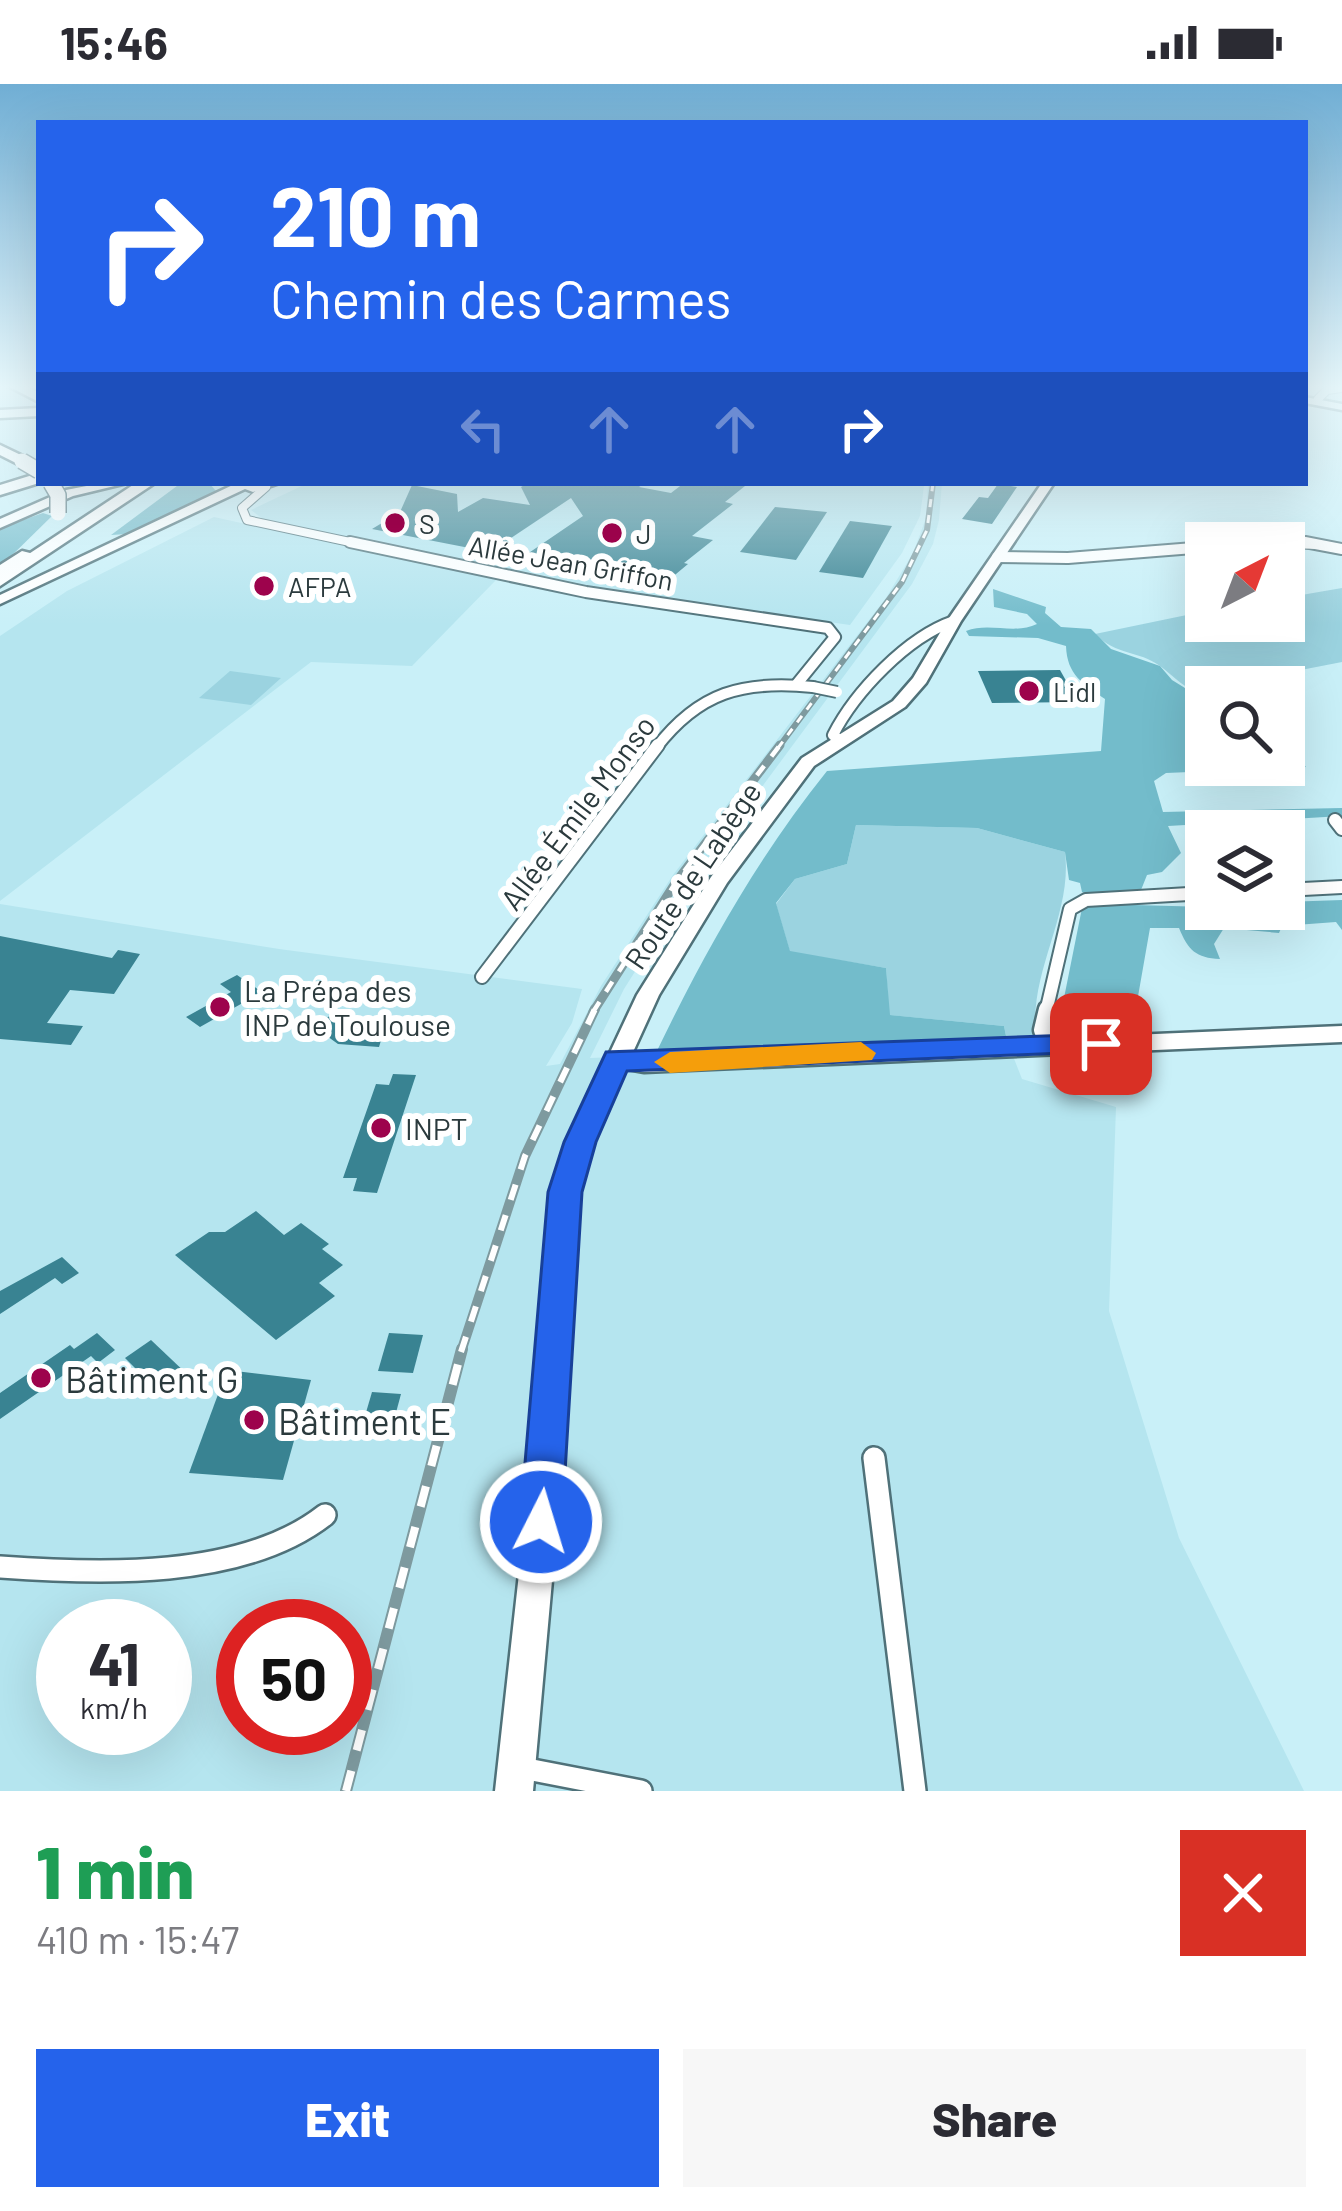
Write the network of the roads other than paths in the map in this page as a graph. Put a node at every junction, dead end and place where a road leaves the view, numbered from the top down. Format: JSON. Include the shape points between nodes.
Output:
{"nodes":[{"id":1,"x":53,"y":486,"type":"edge"},
{"id":2,"x":1046,"y":486,"type":"edge"},
{"id":3,"x":251,"y":488,"type":"edge"},
{"id":4,"x":123,"y":490,"type":"edge"},
{"id":5,"x":0,"y":524,"type":"edge"},
{"id":6,"x":1305,"y":543,"type":"edge"},
{"id":7,"x":1342,"y":549,"type":"edge"},
{"id":8,"x":1185,"y":550,"type":"edge"},
{"id":9,"x":997,"y":557,"type":"junction"},
{"id":10,"x":9,"y":570,"type":"edge"},
{"id":11,"x":0,"y":600,"type":"edge"},
{"id":12,"x":954,"y":621,"type":"junction"},
{"id":13,"x":911,"y":648,"type":"junction"},
{"id":14,"x":941,"y":648,"type":"junction"},
{"id":15,"x":796,"y":685,"type":"junction"},
{"id":16,"x":860,"y":698,"type":"junction"},
{"id":17,"x":838,"y":739,"type":"junction"},
{"id":18,"x":1342,"y":887,"type":"edge"},
{"id":19,"x":1305,"y":889,"type":"edge"},
{"id":20,"x":1185,"y":894,"type":"edge"},
{"id":21,"x":482,"y":977,"type":"dead end"},
{"id":22,"x":1342,"y":1034,"type":"edge"},
{"id":23,"x":1048,"y":1044,"type":"junction"},
{"id":24,"x":616,"y":1059,"type":"junction"},
{"id":25,"x":874,"y":1458,"type":"dead end"},
{"id":26,"x":325,"y":1515,"type":"dead end"},
{"id":27,"x":0,"y":1567,"type":"edge"},
{"id":28,"x":515,"y":1779,"type":"edge"},
{"id":29,"x":641,"y":1791,"type":"edge"},
{"id":30,"x":915,"y":1791,"type":"edge"}],
"edges":[{"from":1,"to":10,"type":"highway","bridge":true,"via":[[53,527]]},
{"from":2,"to":9,"type":"main road","name":"Route de Labège"},
{"from":3,"to":11,"type":"main road"},
{"from":3,"to":15,"type":"street","name":"Allée Jean Griffon","via":[[242,515],[260,525],[574,590],[828,628],[834,640]]},
{"from":4,"to":5,"type":"main road","via":[[70,493]]},
{"from":4,"to":10,"type":"highway"},
{"from":6,"to":7,"type":"street"},
{"from":8,"to":9,"type":"street"},
{"from":9,"to":12,"type":"main road","name":"Route de Labège"},
{"from":12,"to":13,"type":"street","name":"Route de Labège","via":[[933,626]]},
{"from":12,"to":14,"type":"main road","name":"Route de Labège"},
{"from":13,"to":14,"type":"street"},
{"from":13,"to":16,"type":"street","name":"Route de Labège"},
{"from":14,"to":17,"type":"main road","name":"Route de Labège","via":[[898,704]]},
{"from":15,"to":16,"type":"street","bridge":true},
{"from":15,"to":21,"type":"street","name":"Allée Émile Monso","via":[[721,694],[681,715]]},
{"from":16,"to":17,"type":"street","name":"Route de Labège","via":[[833,728]]},
{"from":17,"to":24,"type":"main road","name":"Route de Labège","via":[[808,762],[718,881]]},
{"from":18,"to":19,"type":"street"},
{"from":20,"to":23,"type":"street","via":[[1086,900],[1070,909],[1042,1030]]},
{"from":22,"to":23,"type":"street"},
{"from":23,"to":24,"type":"street"},
{"from":24,"to":28,"type":"main road","name":"Route de Labège","via":[[565,1192]]},
{"from":25,"to":30,"type":"street"},
{"from":26,"to":27,"type":"street","via":[[290,1540],[152,1567]]},
{"from":28,"to":29,"type":"street"}]}
